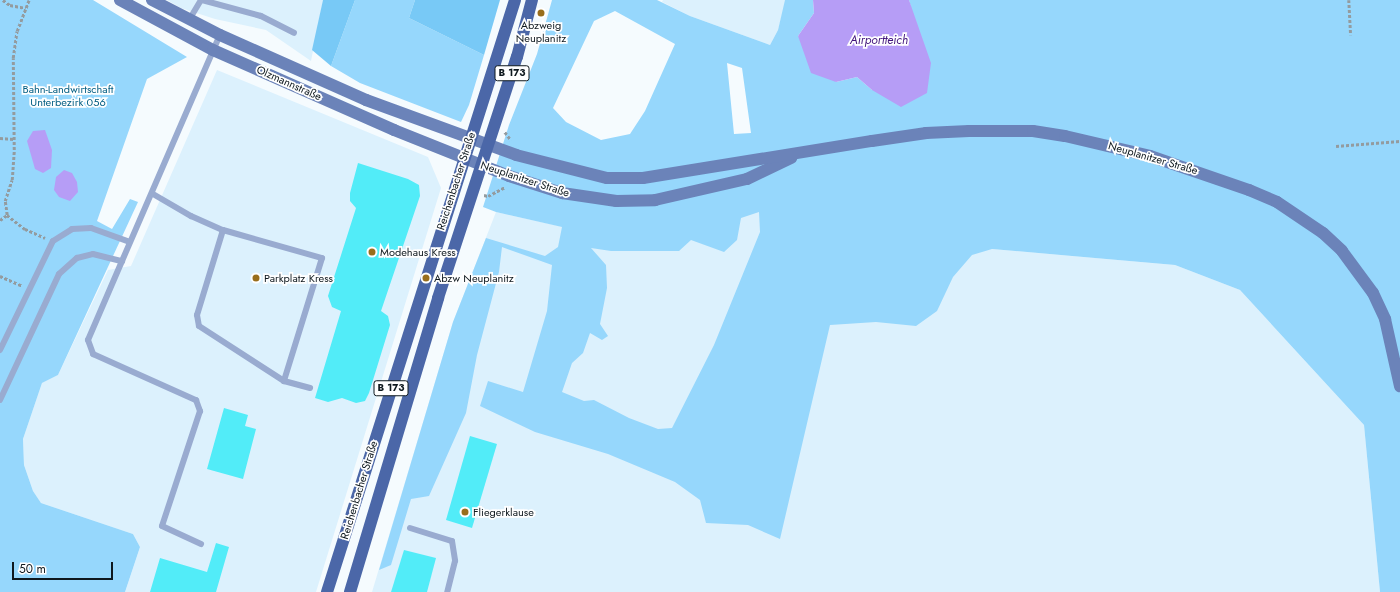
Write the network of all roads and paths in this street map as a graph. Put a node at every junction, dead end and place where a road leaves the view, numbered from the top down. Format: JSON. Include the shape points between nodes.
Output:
{"nodes":[{"id":1,"x":2,"y":0,"type":"edge"},
{"id":2,"x":29,"y":0,"type":"edge"},
{"id":3,"x":120,"y":0,"type":"edge"},
{"id":4,"x":152,"y":0,"type":"edge"},
{"id":5,"x":201,"y":0,"type":"edge"},
{"id":6,"x":515,"y":0,"type":"edge"},
{"id":7,"x":532,"y":0,"type":"edge"},
{"id":8,"x":1349,"y":0,"type":"edge"},
{"id":9,"x":26,"y":8,"type":"junction"},
{"id":10,"x":189,"y":20,"type":"junction"},
{"id":11,"x":294,"y":33,"type":"dead end"},
{"id":12,"x":220,"y":35,"type":"junction"},
{"id":13,"x":1351,"y":35,"type":"dead end"},
{"id":14,"x":213,"y":50,"type":"junction"},
{"id":15,"x":494,"y":127,"type":"junction"},
{"id":16,"x":0,"y":138,"type":"edge"},
{"id":17,"x":470,"y":139,"type":"junction"},
{"id":18,"x":14,"y":140,"type":"junction"},
{"id":19,"x":1400,"y":141,"type":"edge"},
{"id":20,"x":515,"y":143,"type":"dead end"},
{"id":21,"x":488,"y":145,"type":"junction"},
{"id":22,"x":1336,"y":146,"type":"dead end"},
{"id":23,"x":796,"y":155,"type":"junction"},
{"id":24,"x":463,"y":158,"type":"junction"},
{"id":25,"x":482,"y":165,"type":"junction"},
{"id":26,"x":504,"y":188,"type":"dead end"},
{"id":27,"x":153,"y":194,"type":"junction"},
{"id":28,"x":488,"y":196,"type":"dead end"},
{"id":29,"x":7,"y":215,"type":"junction"},
{"id":30,"x":0,"y":220,"type":"edge"},
{"id":31,"x":223,"y":230,"type":"junction"},
{"id":32,"x":53,"y":241,"type":"junction"},
{"id":33,"x":130,"y":242,"type":"junction"},
{"id":34,"x":122,"y":261,"type":"junction"},
{"id":35,"x":0,"y":276,"type":"edge"},
{"id":36,"x":29,"y":288,"type":"junction"},
{"id":37,"x":0,"y":350,"type":"edge"},
{"id":38,"x":284,"y":381,"type":"junction"},
{"id":39,"x":1400,"y":386,"type":"edge"},
{"id":40,"x":310,"y":388,"type":"dead end"},
{"id":41,"x":0,"y":400,"type":"edge"},
{"id":42,"x":410,"y":528,"type":"dead end"},
{"id":43,"x":201,"y":544,"type":"dead end"},
{"id":44,"x":327,"y":592,"type":"edge"},
{"id":45,"x":350,"y":592,"type":"edge"},
{"id":46,"x":447,"y":592,"type":"edge"}],
"edges":[{"from":1,"to":9,"type":"path","via":[[10,5]]},
{"from":2,"to":9,"type":"path"},
{"from":3,"to":14,"type":"main road","name":"Olzmannstraße"},
{"from":4,"to":10,"type":"main road","name":"Olzmannstraße"},
{"from":5,"to":10,"type":"lane"},
{"from":5,"to":11,"type":"lane","via":[[261,16]]},
{"from":6,"to":17,"type":"main road","name":"Reichenbacher Straße","number":"B 173"},
{"from":7,"to":15,"type":"main road","name":"Reichenbacher Straße","number":"B 173"},
{"from":8,"to":13,"type":"path"},
{"from":9,"to":18,"type":"path","via":[[17,31],[13,58]]},
{"from":10,"to":12,"type":"main road","name":"Olzmannstraße"},
{"from":12,"to":14,"type":"lane"},
{"from":12,"to":17,"type":"main road","name":"Olzmannstraße","via":[[366,100]]},
{"from":14,"to":24,"type":"main road","name":"Olzmannstraße"},
{"from":14,"to":27,"type":"lane"},
{"from":15,"to":20,"type":"path","via":[[508,133],[510,140]]},
{"from":15,"to":21,"type":"main road","name":"Reichenbacher Straße","number":"B 173"},
{"from":16,"to":18,"type":"path"},
{"from":17,"to":21,"type":"main road","name":"Neuplanitzer Straße"},
{"from":17,"to":24,"type":"main road","name":"Reichenbacher Straße","number":"B 173"},
{"from":18,"to":29,"type":"path","via":[[12,180],[5,201]]},
{"from":19,"to":22,"type":"path"},
{"from":21,"to":23,"type":"main road","name":"Neuplanitzer Straße","via":[[563,169],[607,178],[643,178],[728,166],[770,156]]},
{"from":21,"to":25,"type":"main road","name":"Reichenbacher Straße","number":"B 173"},
{"from":23,"to":25,"type":"main road","name":"Neuplanitzer Straße","via":[[747,179],[689,194],[645,201],[616,201],[562,193]]},
{"from":23,"to":39,"type":"main road","name":"Neuplanitzer Straße","via":[[926,133],[1033,131],[1150,156],[1249,190],[1277,202],[1323,233],[1360,272],[1385,319]]},
{"from":24,"to":25,"type":"main road","name":"Neuplanitzer Straße"},
{"from":24,"to":44,"type":"main road","name":"Reichenbacher Straße","number":"B 173"},
{"from":25,"to":45,"type":"main road","name":"Reichenbacher Straße","number":"B 173","via":[[438,298]]},
{"from":26,"to":28,"type":"path"},
{"from":27,"to":31,"type":"lane","via":[[191,216]]},
{"from":27,"to":33,"type":"lane"},
{"from":29,"to":30,"type":"path"},
{"from":29,"to":32,"type":"path","via":[[25,229]]},
{"from":31,"to":38,"type":"lane","via":[[197,315],[199,326]]},
{"from":31,"to":38,"type":"lane","via":[[322,258]]},
{"from":32,"to":33,"type":"lane","via":[[72,229],[91,228]]},
{"from":32,"to":36,"type":"lane"},
{"from":33,"to":34,"type":"lane"},
{"from":34,"to":41,"type":"lane","via":[[93,254],[77,258],[59,274]]},
{"from":34,"to":43,"type":"lane","via":[[88,340],[93,354],[196,400],[200,411],[162,526]]},
{"from":35,"to":36,"type":"path"},
{"from":36,"to":37,"type":"lane"},
{"from":38,"to":40,"type":"lane"},
{"from":42,"to":46,"type":"lane","via":[[452,540],[455,561]]}]}
